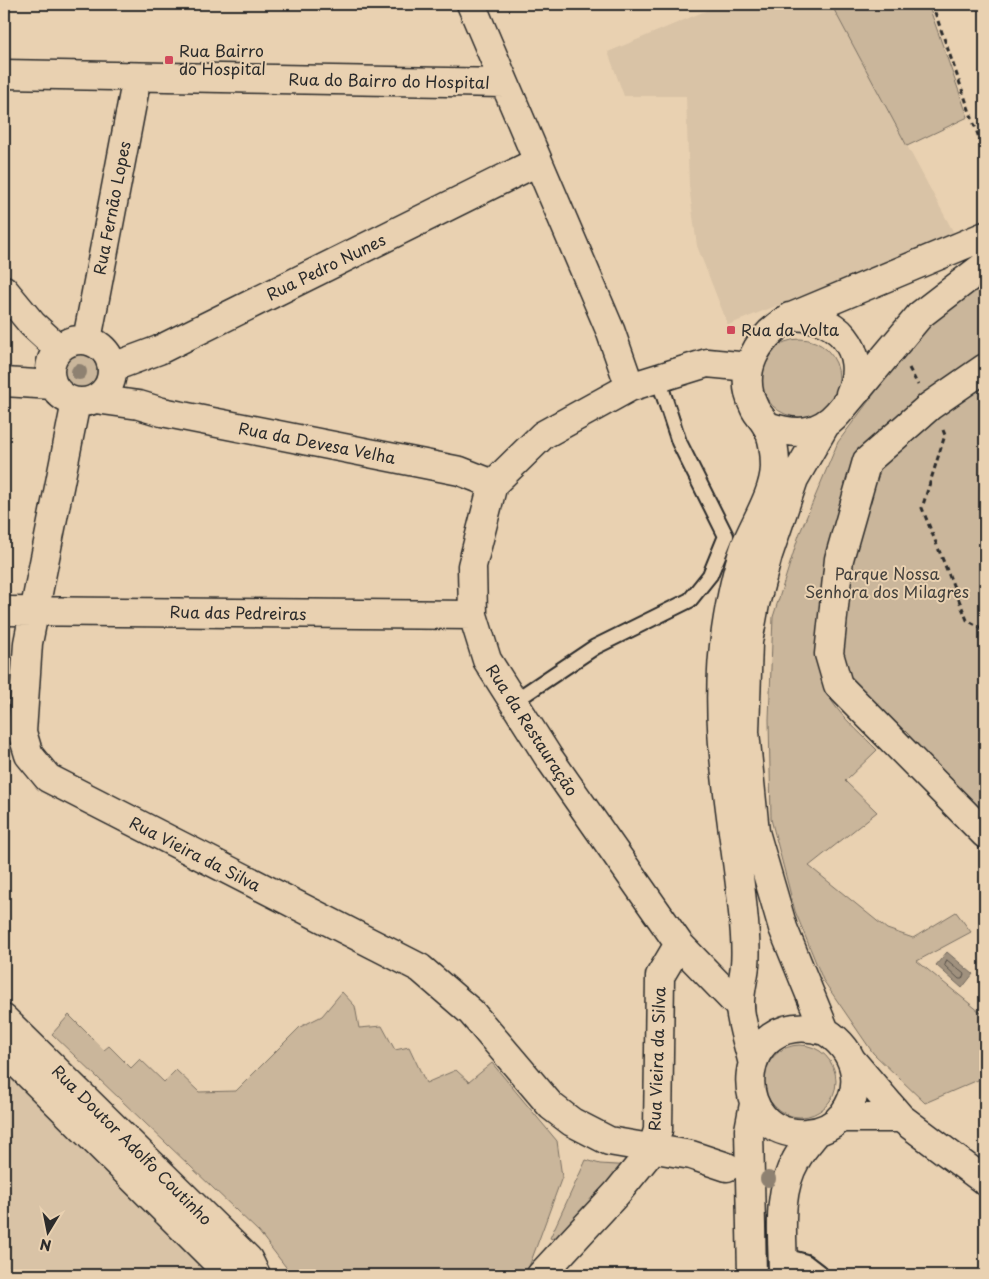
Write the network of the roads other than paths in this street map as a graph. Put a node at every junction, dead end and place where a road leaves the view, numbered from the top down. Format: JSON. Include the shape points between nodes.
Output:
{"nodes":[{"id":1,"x":471,"y":4,"type":"edge"},
{"id":2,"x":4,"y":74,"type":"edge"},
{"id":3,"x":137,"y":76,"type":"junction"},
{"id":4,"x":504,"y":83,"type":"junction"},
{"id":5,"x":538,"y":162,"type":"junction"},
{"id":6,"x":985,"y":236,"type":"edge"},
{"id":7,"x":985,"y":265,"type":"edge"},
{"id":8,"x":4,"y":290,"type":"edge"},
{"id":9,"x":789,"y":318,"type":"junction"},
{"id":10,"x":87,"y":340,"type":"junction"},
{"id":11,"x":59,"y":348,"type":"junction"},
{"id":12,"x":749,"y":367,"type":"junction"},
{"id":13,"x":985,"y":368,"type":"edge"},
{"id":14,"x":112,"y":372,"type":"junction"},
{"id":15,"x":658,"y":378,"type":"junction"},
{"id":16,"x":4,"y":382,"type":"edge"},
{"id":17,"x":53,"y":385,"type":"junction"},
{"id":18,"x":630,"y":387,"type":"junction"},
{"id":19,"x":849,"y":398,"type":"junction"},
{"id":20,"x":86,"y":400,"type":"junction"},
{"id":21,"x":139,"y":405,"type":"junction"},
{"id":22,"x":767,"y":426,"type":"junction"},
{"id":23,"x":824,"y":427,"type":"junction"},
{"id":24,"x":493,"y":484,"type":"junction"},
{"id":25,"x":4,"y":611,"type":"edge"},
{"id":26,"x":33,"y":611,"type":"junction"},
{"id":27,"x":473,"y":615,"type":"junction"},
{"id":28,"x":513,"y":702,"type":"junction"},
{"id":29,"x":985,"y":834,"type":"edge"},
{"id":30,"x":679,"y":944,"type":"junction"},
{"id":31,"x":740,"y":1007,"type":"junction"},
{"id":32,"x":4,"y":1018,"type":"edge"},
{"id":33,"x":825,"y":1031,"type":"junction"},
{"id":34,"x":4,"y":1050,"type":"edge"},
{"id":35,"x":752,"y":1060,"type":"junction"},
{"id":36,"x":854,"y":1063,"type":"junction"},
{"id":37,"x":754,"y":1104,"type":"junction"},
{"id":38,"x":840,"y":1118,"type":"junction"},
{"id":39,"x":901,"y":1118,"type":"junction"},
{"id":40,"x":817,"y":1132,"type":"junction"},
{"id":41,"x":652,"y":1150,"type":"junction"},
{"id":42,"x":728,"y":1168,"type":"dead end"},
{"id":43,"x":985,"y":1181,"type":"edge"},
{"id":44,"x":783,"y":1267,"type":"edge"},
{"id":45,"x":230,"y":1275,"type":"edge"},
{"id":46,"x":256,"y":1275,"type":"edge"},
{"id":47,"x":540,"y":1275,"type":"edge"},
{"id":48,"x":752,"y":1275,"type":"edge"},
{"id":49,"x":816,"y":1275,"type":"edge"}],
"edges":[{"from":1,"to":4,"type":"street"},
{"from":2,"to":3,"type":"street","name":"Rua do Bairro do Hospital"},
{"from":3,"to":4,"type":"street","name":"Rua do Bairro do Hospital"},
{"from":3,"to":10,"type":"street","name":"Rua Fernão Lopes"},
{"from":4,"to":5,"type":"street"},
{"from":5,"to":14,"type":"street","name":"Rua Pedro Nunes"},
{"from":5,"to":18,"type":"street","via":[[610,330]]},
{"from":6,"to":9,"type":"street"},
{"from":7,"to":19,"type":"street","via":[[920,315]]},
{"from":8,"to":11,"type":"street","via":[[32,324]]},
{"from":9,"to":12,"type":"street","via":[[765,335]]},
{"from":9,"to":19,"type":"street","via":[[801,316],[819,320],[848,341],[857,368]]},
{"from":10,"to":11,"type":"street","via":[[77,340]]},
{"from":10,"to":14,"type":"street","via":[[104,349]]},
{"from":11,"to":17,"type":"street","via":[[50,366]]},
{"from":12,"to":15,"type":"street","via":[[707,363]]},
{"from":12,"to":22,"type":"street","via":[[747,389],[755,410]]},
{"from":13,"to":29,"type":"street","via":[[930,406],[867,461],[839,559],[829,654],[838,685]]},
{"from":14,"to":20,"type":"street","via":[[104,394]]},
{"from":14,"to":21,"type":"street"},
{"from":15,"to":18,"type":"street"},
{"from":15,"to":28,"type":"lane","via":[[679,442],[726,536],[710,575],[690,600],[595,647]]},
{"from":16,"to":17,"type":"street"},
{"from":17,"to":20,"type":"street","via":[[59,393]]},
{"from":18,"to":24,"type":"street","via":[[543,435]]},
{"from":19,"to":23,"type":"street"},
{"from":20,"to":21,"type":"street","name":"Rua da Devesa Velha"},
{"from":20,"to":26,"type":"street","name":"Rua Vieira da Silva"},
{"from":21,"to":24,"type":"street","name":"Rua da Devesa Velha","via":[[460,471]]},
{"from":22,"to":23,"type":"street","via":[[803,433]]},
{"from":22,"to":31,"type":"street","via":[[775,468],[734,587],[725,631],[721,690],[721,746],[742,903],[746,963]]},
{"from":23,"to":33,"type":"street","via":[[794,479],[757,596],[748,642],[745,732],[755,832],[783,928]]},
{"from":24,"to":27,"type":"street","name":"Rua da Restauração","via":[[472,566]]},
{"from":25,"to":26,"type":"street","name":"Rua das Pedreiras"},
{"from":26,"to":27,"type":"street","name":"Rua das Pedreiras"},
{"from":26,"to":41,"type":"street","name":"Rua Vieira da Silva","via":[[22,732],[29,755],[48,778],[420,968],[471,1012],[551,1106],[572,1122],[609,1141]]},
{"from":27,"to":28,"type":"street","name":"Rua da Restauração","via":[[486,660]]},
{"from":28,"to":30,"type":"street","name":"Rua da Restauração"},
{"from":30,"to":31,"type":"street","name":"Rua da Restauração"},
{"from":30,"to":41,"type":"street","name":"Rua Vieira da Silva","via":[[660,976],[658,1130]]},
{"from":31,"to":35,"type":"street"},
{"from":32,"to":46,"type":"street","name":"Rua Doutor Adolfo Coutinho","via":[[248,1259]]},
{"from":33,"to":35,"type":"street","via":[[808,1026],[791,1027],[774,1034],[761,1045]]},
{"from":33,"to":36,"type":"street","via":[[847,1050]]},
{"from":34,"to":45,"type":"street","name":"Rua Doutor Adolfo Coutinho"},
{"from":35,"to":37,"type":"street","via":[[749,1074]]},
{"from":36,"to":38,"type":"street","via":[[855,1093]]},
{"from":36,"to":39,"type":"street"},
{"from":37,"to":40,"type":"street","via":[[765,1119],[780,1129],[798,1133]]},
{"from":37,"to":48,"type":"street","via":[[750,1130]]},
{"from":38,"to":39,"type":"street"},
{"from":38,"to":40,"type":"street"},
{"from":39,"to":43,"type":"street"},
{"from":40,"to":44,"type":"street","via":[[796,1159],[788,1179],[783,1207]]},
{"from":41,"to":42,"type":"street","name":"Rua Vieira da Silva","via":[[691,1155]]},
{"from":41,"to":47,"type":"street","name":"Rua Vieira da Silva","via":[[617,1193]]},
{"from":44,"to":49,"type":"street","via":[[804,1265]]}]}
